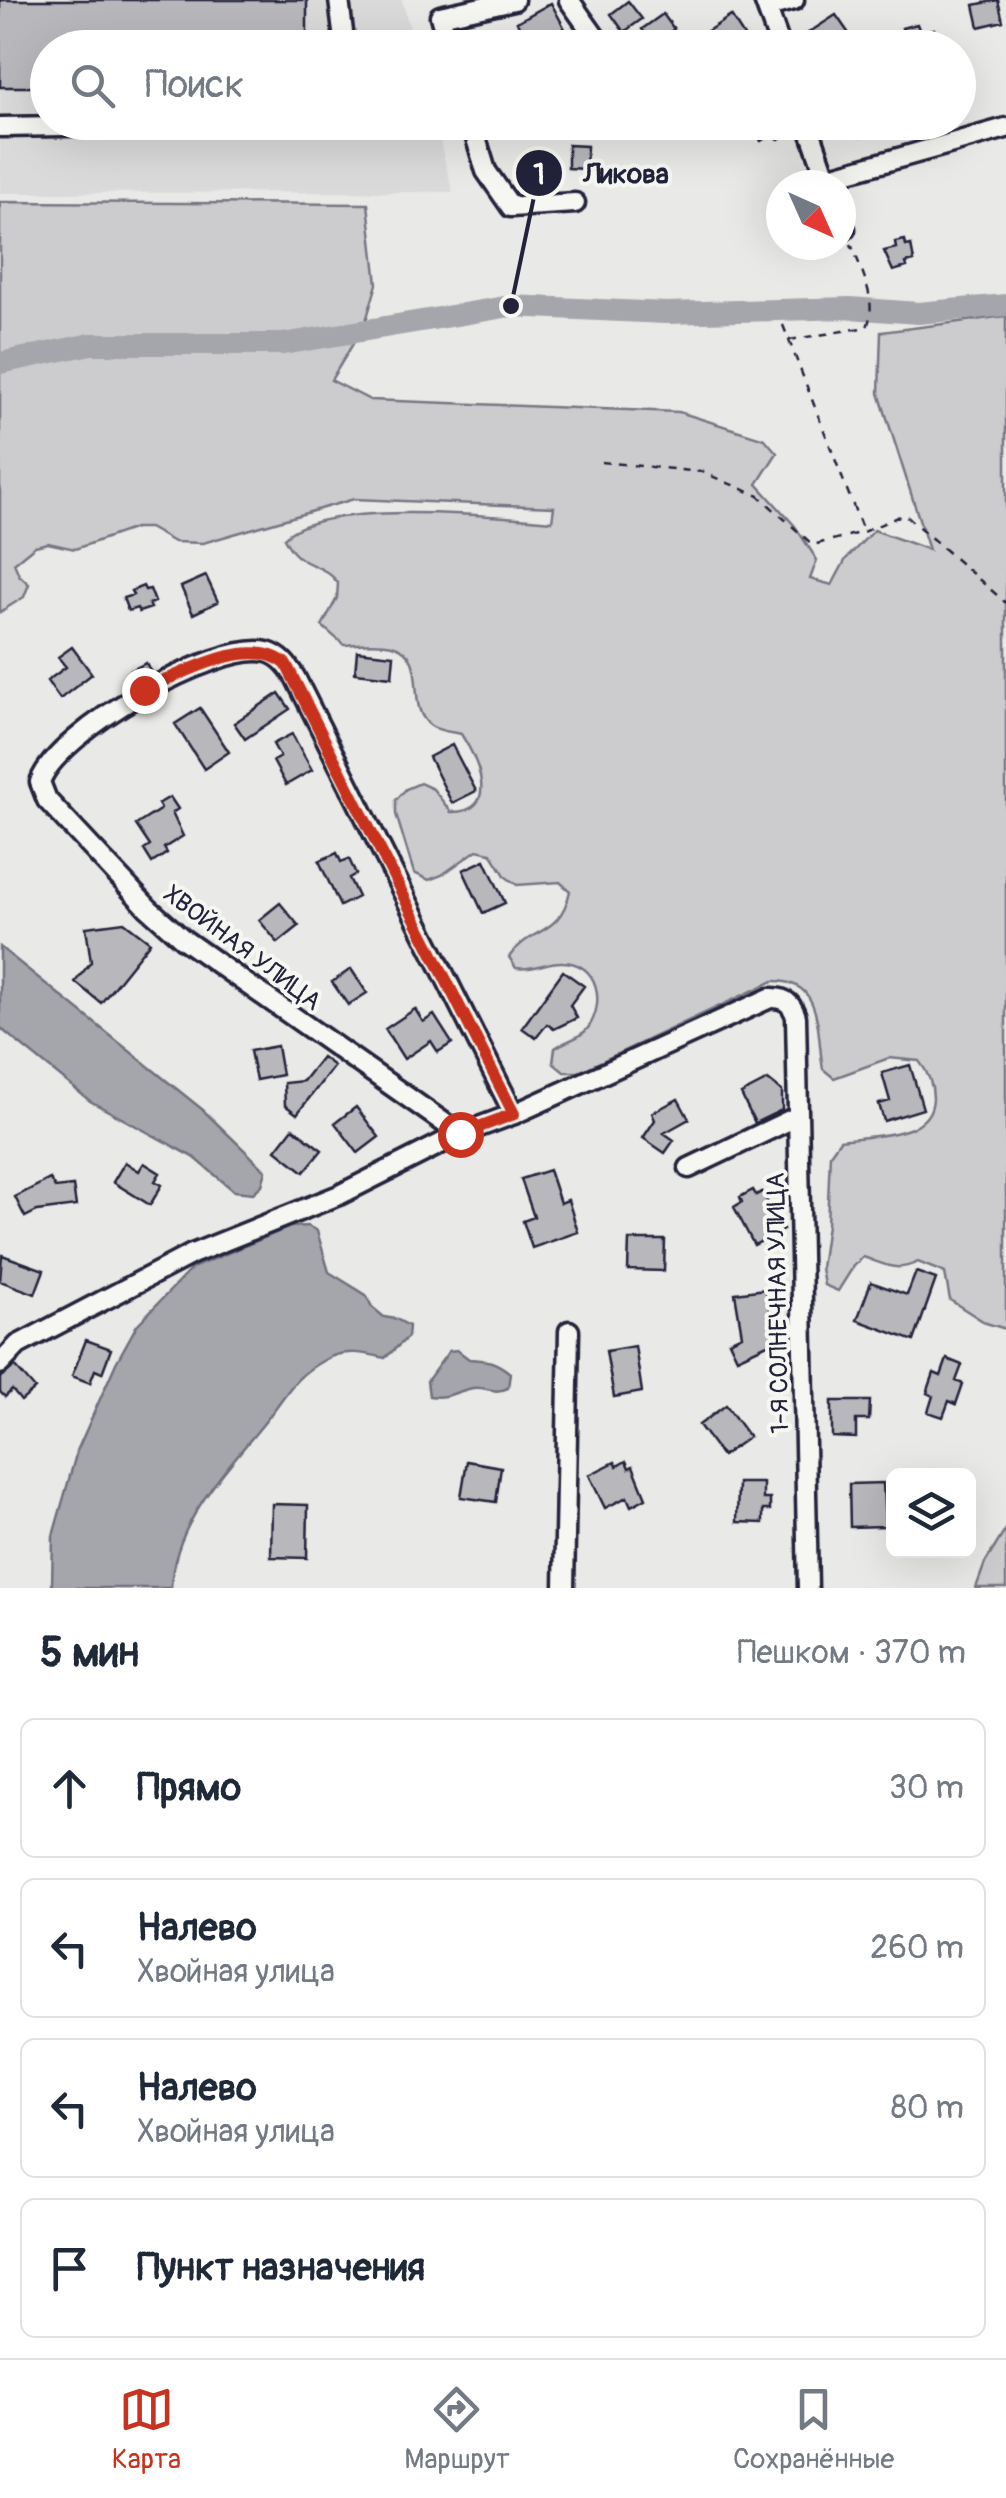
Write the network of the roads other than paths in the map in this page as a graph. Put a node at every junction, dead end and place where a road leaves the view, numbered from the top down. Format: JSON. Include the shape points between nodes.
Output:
{"nodes":[{"id":1,"x":339,"y":0,"type":"edge"},
{"id":2,"x":514,"y":0,"type":"edge"},
{"id":3,"x":569,"y":0,"type":"edge"},
{"id":4,"x":794,"y":0,"type":"edge"},
{"id":5,"x":766,"y":4,"type":"edge"},
{"id":6,"x":343,"y":30,"type":"edge"},
{"id":7,"x":444,"y":30,"type":"edge"},
{"id":8,"x":590,"y":30,"type":"edge"},
{"id":9,"x":775,"y":30,"type":"edge"},
{"id":10,"x":0,"y":127,"type":"edge"},
{"id":11,"x":30,"y":127,"type":"edge"},
{"id":12,"x":1006,"y":128,"type":"edge"},
{"id":13,"x":976,"y":137,"type":"edge"},
{"id":14,"x":477,"y":140,"type":"edge"},
{"id":15,"x":814,"y":140,"type":"edge"},
{"id":16,"x":966,"y":140,"type":"edge"},
{"id":17,"x":824,"y":170,"type":"edge"},
{"id":18,"x":856,"y":174,"type":"edge"},
{"id":19,"x":575,"y":203,"type":"dead end"},
{"id":20,"x":514,"y":1114,"type":"junction"},
{"id":21,"x":798,"y":1116,"type":"junction"},
{"id":22,"x":460,"y":1134,"type":"junction"},
{"id":23,"x":689,"y":1168,"type":"dead end"},
{"id":24,"x":569,"y":1331,"type":"dead end"},
{"id":25,"x":9,"y":1342,"type":"edge"},
{"id":26,"x":0,"y":1364,"type":"edge"},
{"id":27,"x":564,"y":1588,"type":"edge"},
{"id":28,"x":808,"y":1588,"type":"edge"}],
"edges":[{"from":1,"to":6,"type":"street"},
{"from":2,"to":7,"type":"street","via":[[440,16]]},
{"from":3,"to":8,"type":"street"},
{"from":4,"to":5,"type":"street"},
{"from":5,"to":9,"type":"street"},
{"from":10,"to":11,"type":"street"},
{"from":12,"to":13,"type":"street"},
{"from":14,"to":19,"type":"street","via":[[486,171],[510,207]]},
{"from":15,"to":17,"type":"street"},
{"from":16,"to":18,"type":"street"},
{"from":20,"to":21,"type":"street","name":"1-Я СОЛНЕЧНАЯ УЛИЦА","via":[[770,998],[788,1002],[796,1016]]},
{"from":20,"to":22,"type":"street"},
{"from":20,"to":22,"type":"street","name":"ХВОЙНАЯ УЛИЦА","via":[[296,677],[276,655],[242,653],[144,690],[51,761],[41,788],[53,810],[148,908]]},
{"from":21,"to":23,"type":"street"},
{"from":21,"to":28,"type":"street","name":"1-Я СОЛНЕЧНАЯ УЛИЦА"},
{"from":22,"to":25,"type":"street"},
{"from":24,"to":27,"type":"street"},
{"from":25,"to":26,"type":"street"}]}
